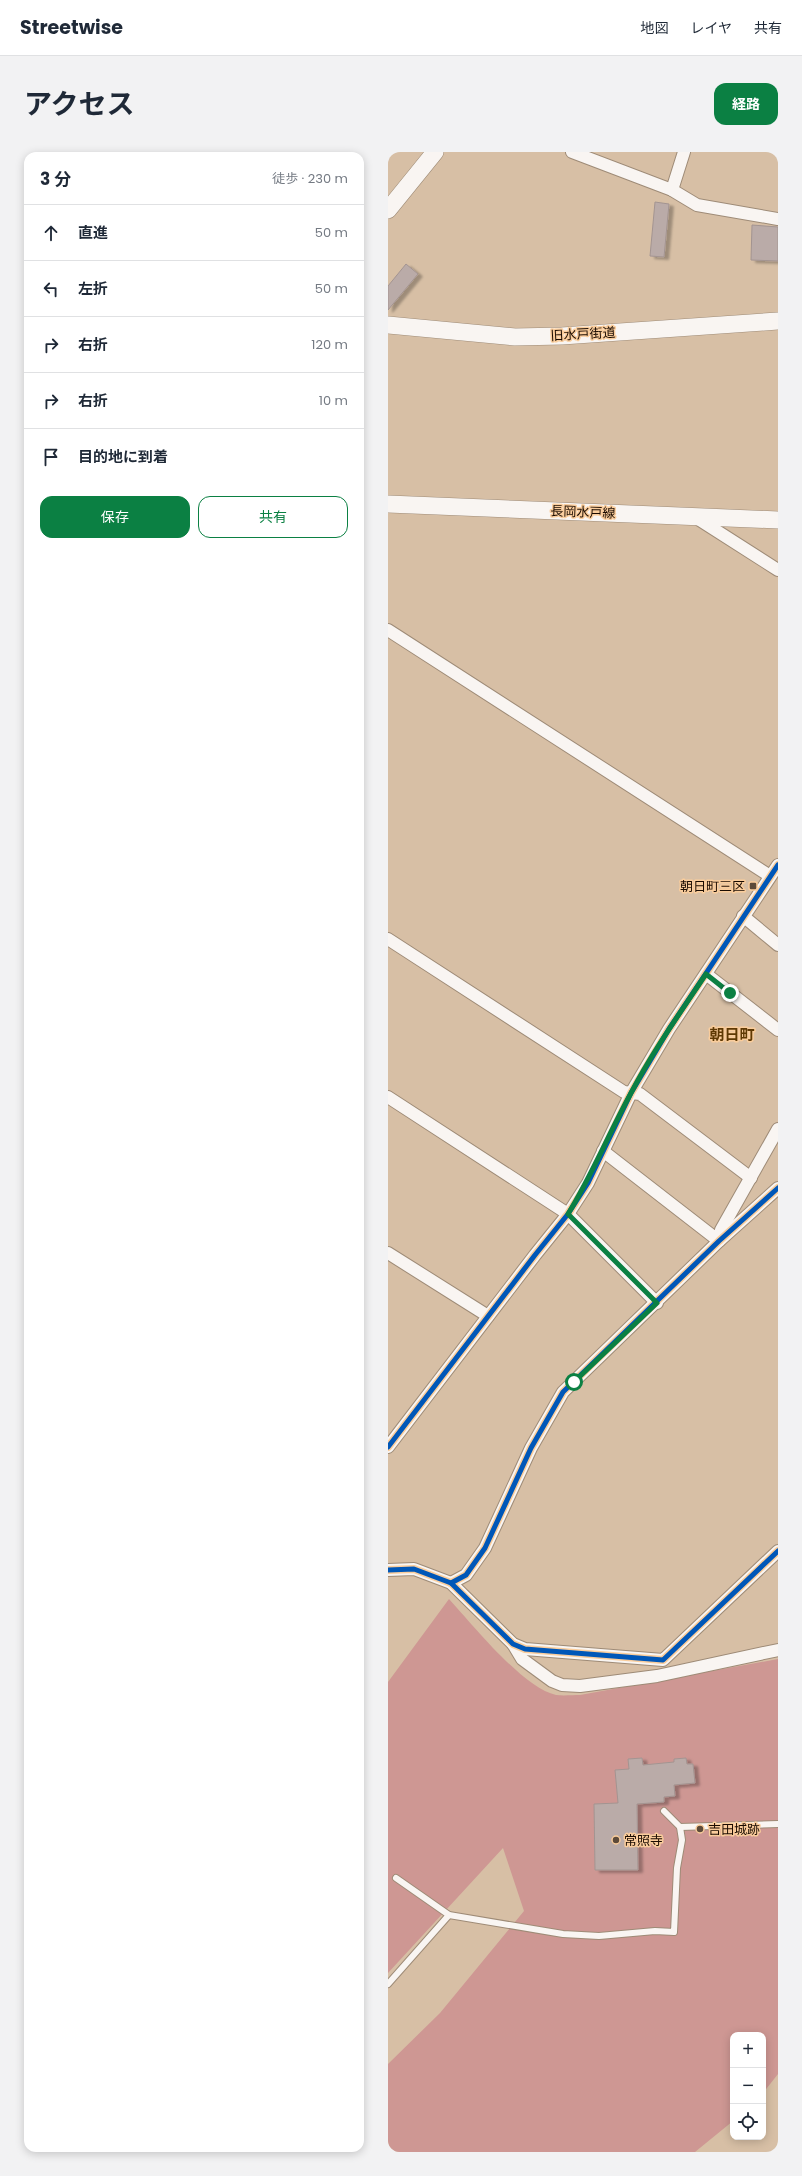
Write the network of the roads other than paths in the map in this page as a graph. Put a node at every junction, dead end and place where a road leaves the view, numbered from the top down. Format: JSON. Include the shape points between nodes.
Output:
{"nodes":[{"id":1,"x":435,"y":152,"type":"edge"},
{"id":2,"x":572,"y":152,"type":"edge"},
{"id":3,"x":684,"y":152,"type":"edge"},
{"id":4,"x":672,"y":190,"type":"junction"},
{"id":5,"x":388,"y":210,"type":"edge"},
{"id":6,"x":778,"y":219,"type":"edge"},
{"id":7,"x":778,"y":321,"type":"edge"},
{"id":8,"x":388,"y":325,"type":"edge"},
{"id":9,"x":388,"y":504,"type":"edge"},
{"id":10,"x":693,"y":516,"type":"junction"},
{"id":11,"x":778,"y":520,"type":"edge"},
{"id":12,"x":778,"y":570,"type":"edge"},
{"id":13,"x":388,"y":630,"type":"edge"},
{"id":14,"x":778,"y":864,"type":"edge"},
{"id":15,"x":770,"y":876,"type":"junction"},
{"id":16,"x":743,"y":916,"type":"junction"},
{"id":17,"x":388,"y":939,"type":"edge"},
{"id":18,"x":778,"y":945,"type":"edge"},
{"id":19,"x":706,"y":974,"type":"junction"},
{"id":20,"x":778,"y":1030,"type":"edge"},
{"id":21,"x":631,"y":1093,"type":"junction"},
{"id":22,"x":388,"y":1097,"type":"edge"},
{"id":23,"x":778,"y":1129,"type":"edge"},
{"id":24,"x":603,"y":1151,"type":"junction"},
{"id":25,"x":751,"y":1178,"type":"junction"},
{"id":26,"x":777,"y":1191,"type":"edge"},
{"id":27,"x":568,"y":1214,"type":"junction"},
{"id":28,"x":719,"y":1241,"type":"junction"},
{"id":29,"x":388,"y":1253,"type":"edge"},
{"id":30,"x":657,"y":1303,"type":"junction"},
{"id":31,"x":488,"y":1316,"type":"junction"},
{"id":32,"x":388,"y":1447,"type":"edge"},
{"id":33,"x":778,"y":1551,"type":"edge"},
{"id":34,"x":388,"y":1570,"type":"edge"},
{"id":35,"x":451,"y":1583,"type":"junction"},
{"id":36,"x":513,"y":1644,"type":"junction"},
{"id":37,"x":778,"y":1650,"type":"edge"},
{"id":38,"x":664,"y":1811,"type":"dead end"},
{"id":39,"x":778,"y":1824,"type":"edge"},
{"id":40,"x":680,"y":1827,"type":"junction"},
{"id":41,"x":396,"y":1878,"type":"dead end"},
{"id":42,"x":449,"y":1914,"type":"junction"},
{"id":43,"x":388,"y":1984,"type":"edge"}],
"edges":[{"from":1,"to":5,"type":"street"},
{"from":2,"to":4,"type":"street"},
{"from":3,"to":4,"type":"street"},
{"from":4,"to":6,"type":"street","via":[[697,206]]},
{"from":7,"to":8,"type":"street","name":"旧水戸街道","via":[[515,337]]},
{"from":9,"to":10,"type":"street","name":"長岡水戸線"},
{"from":10,"to":11,"type":"street","name":"長岡水戸線"},
{"from":10,"to":12,"type":"street"},
{"from":13,"to":15,"type":"street"},
{"from":14,"to":15,"type":"street"},
{"from":15,"to":16,"type":"street"},
{"from":16,"to":18,"type":"street"},
{"from":16,"to":19,"type":"street"},
{"from":17,"to":21,"type":"street","via":[[624,1092]]},
{"from":19,"to":20,"type":"street"},
{"from":19,"to":21,"type":"street"},
{"from":21,"to":24,"type":"street"},
{"from":21,"to":25,"type":"street","via":[[640,1094]]},
{"from":22,"to":27,"type":"street"},
{"from":23,"to":25,"type":"street"},
{"from":24,"to":27,"type":"street","via":[[588,1183]]},
{"from":24,"to":28,"type":"street"},
{"from":25,"to":28,"type":"street","via":[[721,1230]]},
{"from":26,"to":28,"type":"street"},
{"from":27,"to":30,"type":"street"},
{"from":27,"to":31,"type":"street"},
{"from":28,"to":30,"type":"street"},
{"from":29,"to":31,"type":"street"},
{"from":30,"to":35,"type":"street","via":[[563,1392],[531,1448],[485,1548],[466,1574]]},
{"from":31,"to":32,"type":"street"},
{"from":33,"to":36,"type":"street","via":[[663,1660],[525,1650]]},
{"from":34,"to":35,"type":"street","via":[[414,1569]]},
{"from":35,"to":36,"type":"street"},
{"from":36,"to":37,"type":"street","via":[[522,1659],[552,1681],[562,1685],[580,1686],[657,1676]]},
{"from":38,"to":40,"type":"lane"},
{"from":39,"to":40,"type":"lane"},
{"from":40,"to":42,"type":"lane","via":[[682,1840],[677,1868],[674,1932],[655,1931],[599,1936],[563,1934]]},
{"from":41,"to":42,"type":"lane"},
{"from":42,"to":43,"type":"lane"}]}
